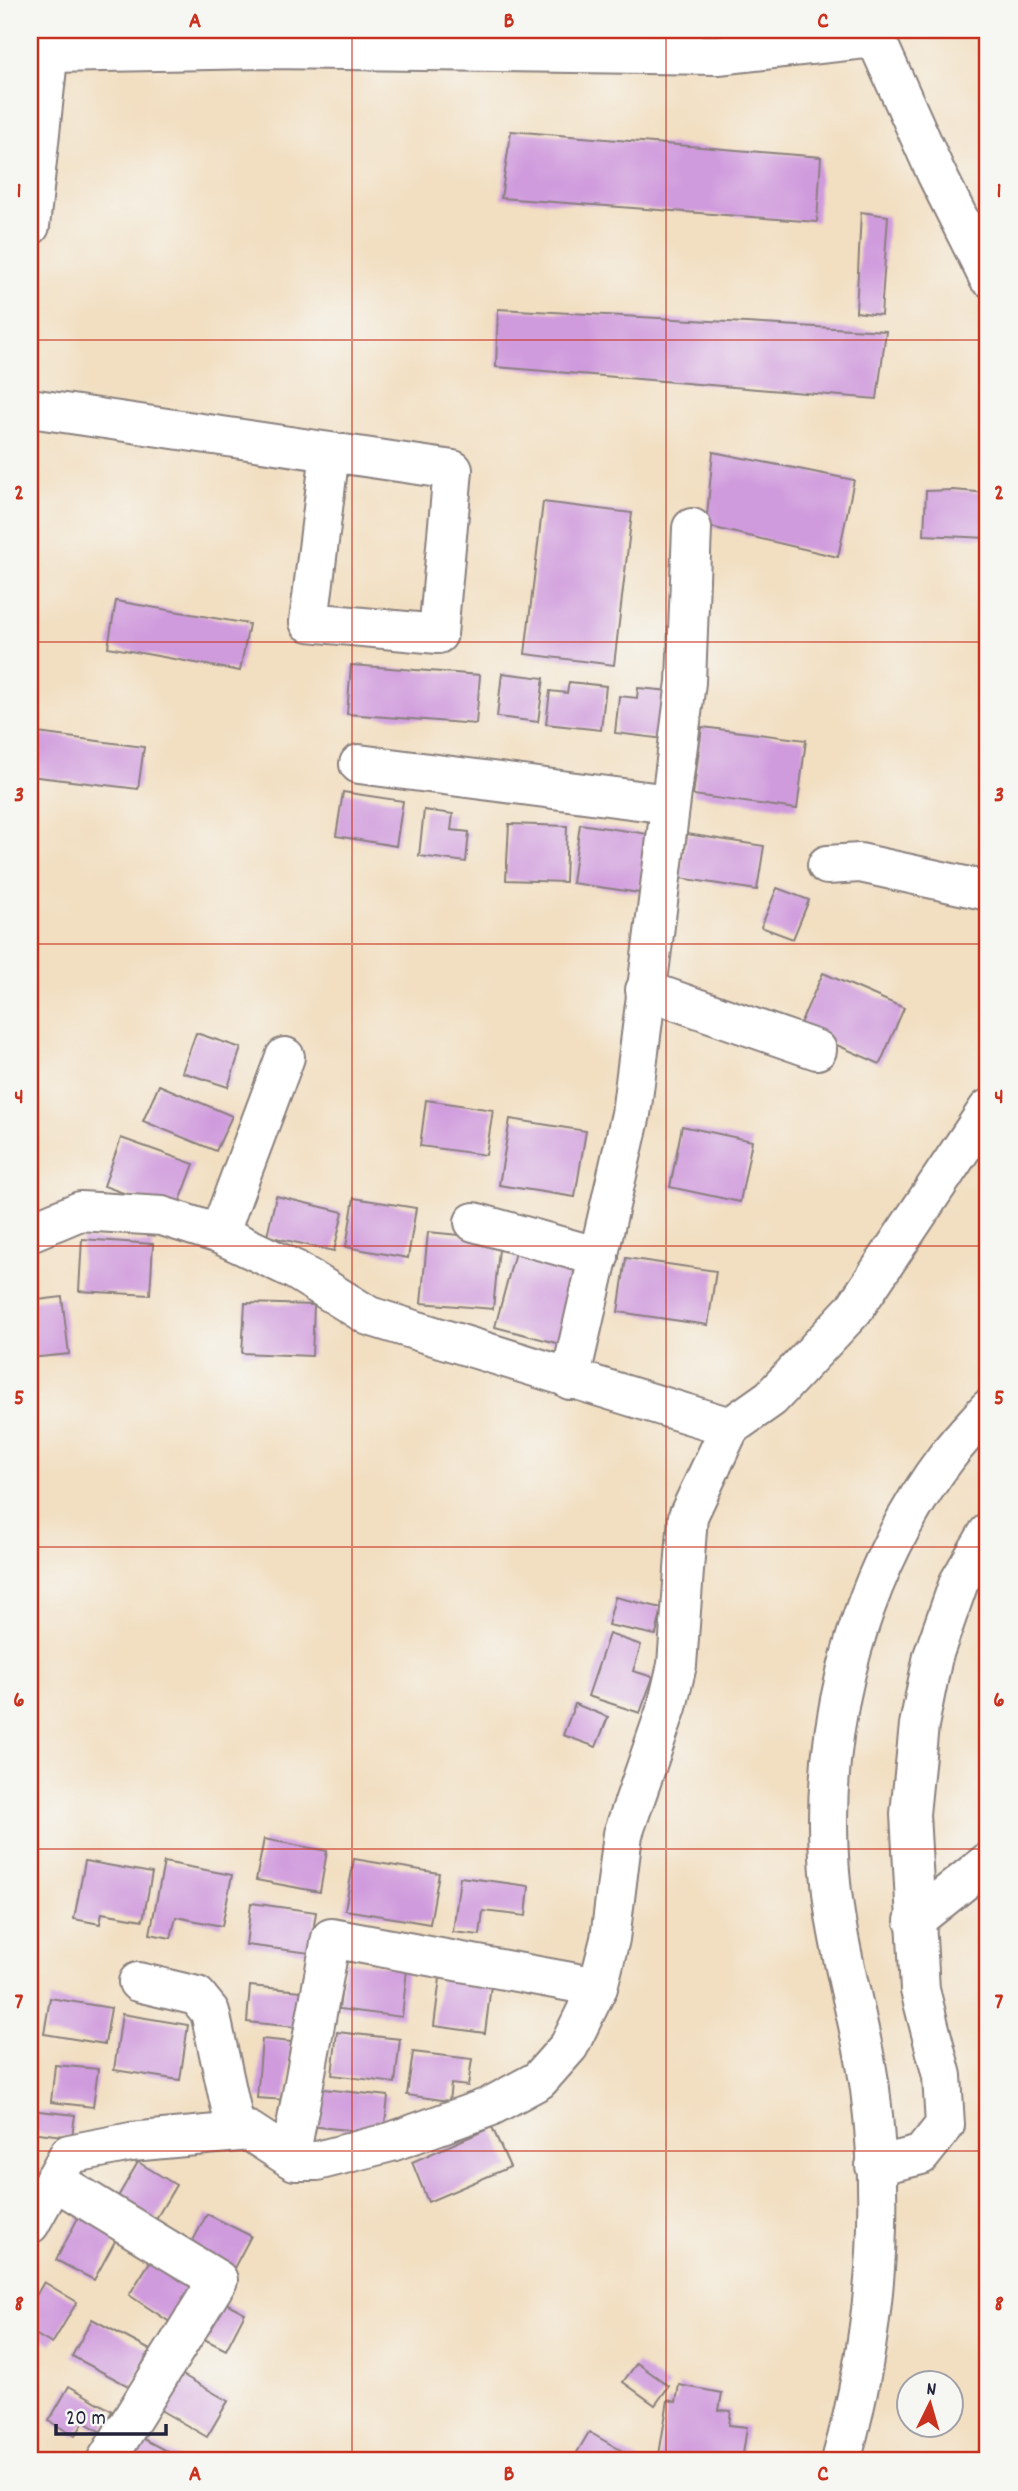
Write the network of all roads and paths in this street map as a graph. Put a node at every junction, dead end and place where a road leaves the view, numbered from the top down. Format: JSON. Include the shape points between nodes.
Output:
{"nodes":[{"id":1,"x":873,"y":34,"type":"edge"},
{"id":2,"x":44,"y":44,"type":"edge"},
{"id":3,"x":30,"y":226,"type":"edge"},
{"id":4,"x":988,"y":277,"type":"edge"},
{"id":5,"x":30,"y":408,"type":"edge"},
{"id":6,"x":330,"y":452,"type":"junction"},
{"id":7,"x":692,"y":528,"type":"dead end"},
{"id":8,"x":359,"y":764,"type":"dead end"},
{"id":9,"x":670,"y":804,"type":"junction"},
{"id":10,"x":827,"y":865,"type":"dead end"},
{"id":11,"x":988,"y":891,"type":"edge"},
{"id":12,"x":645,"y":990,"type":"junction"},
{"id":13,"x":817,"y":1050,"type":"dead end"},
{"id":14,"x":285,"y":1057,"type":"dead end"},
{"id":15,"x":988,"y":1110,"type":"edge"},
{"id":16,"x":474,"y":1222,"type":"dead end"},
{"id":17,"x":30,"y":1232,"type":"edge"},
{"id":18,"x":219,"y":1234,"type":"junction"},
{"id":19,"x":599,"y":1257,"type":"junction"},
{"id":20,"x":570,"y":1380,"type":"junction"},
{"id":21,"x":988,"y":1409,"type":"edge"},
{"id":22,"x":730,"y":1427,"type":"junction"},
{"id":23,"x":988,"y":1533,"type":"edge"},
{"id":24,"x":988,"y":1862,"type":"edge"},
{"id":25,"x":914,"y":1922,"type":"junction"},
{"id":26,"x":138,"y":1982,"type":"dead end"},
{"id":27,"x":598,"y":1987,"type":"junction"},
{"id":28,"x":236,"y":2132,"type":"junction"},
{"id":29,"x":290,"y":2158,"type":"junction"},
{"id":30,"x":875,"y":2166,"type":"junction"},
{"id":31,"x":54,"y":2180,"type":"junction"},
{"id":32,"x":30,"y":2224,"type":"edge"},
{"id":33,"x":106,"y":2461,"type":"edge"},
{"id":34,"x":841,"y":2461,"type":"edge"}],
"edges":[{"from":1,"to":2,"type":"street","via":[[718,55]]},
{"from":1,"to":4,"type":"street"},
{"from":2,"to":3,"type":"street"},
{"from":5,"to":6,"type":"street"},
{"from":6,"to":6,"type":"street","via":[[453,470],[438,634],[309,622]]},
{"from":7,"to":9,"type":"street","via":[[686,682]]},
{"from":8,"to":9,"type":"street"},
{"from":9,"to":12,"type":"street"},
{"from":10,"to":11,"type":"street","via":[[860,863]]},
{"from":12,"to":13,"type":"street"},
{"from":12,"to":19,"type":"street","via":[[631,1114]]},
{"from":14,"to":18,"type":"street"},
{"from":15,"to":22,"type":"street","via":[[854,1309],[771,1398]]},
{"from":16,"to":19,"type":"street"},
{"from":17,"to":18,"type":"street","via":[[80,1211],[162,1216]]},
{"from":18,"to":20,"type":"street","via":[[295,1270],[369,1317]]},
{"from":19,"to":20,"type":"street"},
{"from":20,"to":22,"type":"street"},
{"from":21,"to":30,"type":"street","via":[[948,1455],[882,1567],[844,1677],[834,1739],[827,1810],[831,1877],[870,2090]]},
{"from":22,"to":27,"type":"street","via":[[688,1516],[677,1665],[623,1834],[610,1938]]},
{"from":23,"to":25,"type":"street","via":[[959,1582],[933,1656],[919,1725],[910,1814]]},
{"from":24,"to":25,"type":"street"},
{"from":25,"to":30,"type":"street","via":[[920,1990],[942,2076],[945,2125],[921,2155]]},
{"from":26,"to":28,"type":"street","via":[[197,1996],[210,2012]]},
{"from":27,"to":29,"type":"street","via":[[569,2046],[539,2080],[489,2107],[391,2142],[317,2161]]},
{"from":27,"to":29,"type":"street","via":[[331,1937]]},
{"from":28,"to":29,"type":"street","via":[[248,2131]]},
{"from":28,"to":31,"type":"street","via":[[69,2154]]},
{"from":30,"to":34,"type":"street","via":[[878,2246],[869,2334]]},
{"from":31,"to":32,"type":"street"},
{"from":31,"to":33,"type":"street","via":[[218,2280]]}]}
